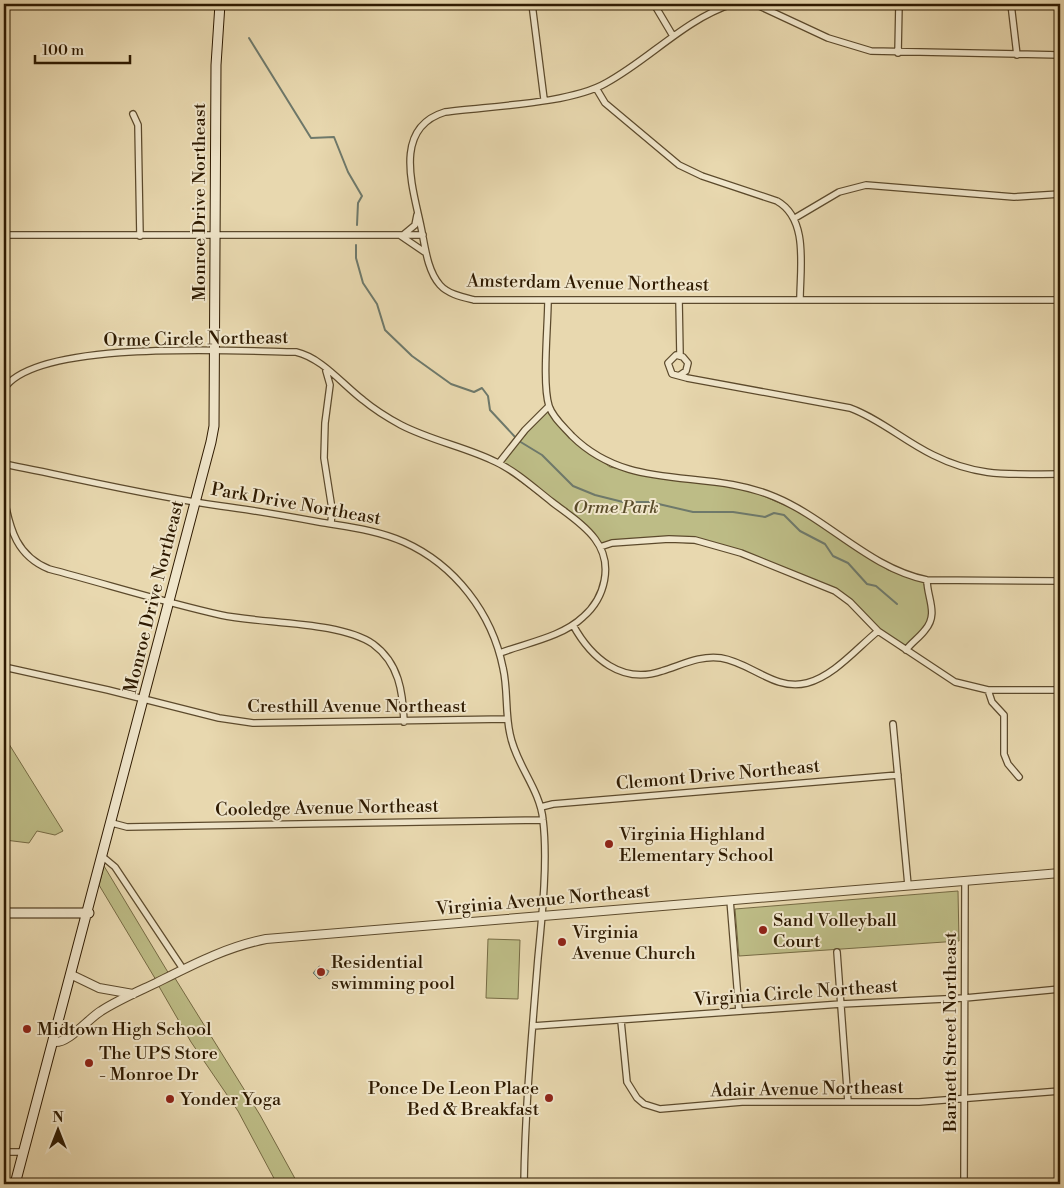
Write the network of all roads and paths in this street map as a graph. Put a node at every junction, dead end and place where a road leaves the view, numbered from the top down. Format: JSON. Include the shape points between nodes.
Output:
{"nodes":[{"id":1,"x":220,"y":4,"type":"edge"},
{"id":2,"x":532,"y":4,"type":"edge"},
{"id":3,"x":654,"y":4,"type":"edge"},
{"id":4,"x":732,"y":4,"type":"edge"},
{"id":5,"x":756,"y":4,"type":"edge"},
{"id":6,"x":899,"y":4,"type":"edge"},
{"id":7,"x":1011,"y":4,"type":"edge"},
{"id":8,"x":672,"y":36,"type":"junction"},
{"id":9,"x":898,"y":53,"type":"junction"},
{"id":10,"x":1017,"y":55,"type":"junction"},
{"id":11,"x":1060,"y":55,"type":"edge"},
{"id":12,"x":596,"y":88,"type":"junction"},
{"id":13,"x":544,"y":99,"type":"junction"},
{"id":14,"x":133,"y":114,"type":"dead end"},
{"id":15,"x":1060,"y":194,"type":"edge"},
{"id":16,"x":418,"y":213,"type":"junction"},
{"id":17,"x":795,"y":218,"type":"junction"},
{"id":18,"x":4,"y":235,"type":"edge"},
{"id":19,"x":423,"y":235,"type":"junction"},
{"id":20,"x":140,"y":236,"type":"junction"},
{"id":21,"x":215,"y":236,"type":"junction"},
{"id":22,"x":401,"y":236,"type":"junction"},
{"id":23,"x":427,"y":254,"type":"junction"},
{"id":24,"x":548,"y":300,"type":"junction"},
{"id":25,"x":679,"y":300,"type":"junction"},
{"id":26,"x":800,"y":300,"type":"junction"},
{"id":27,"x":1060,"y":300,"type":"edge"},
{"id":28,"x":214,"y":351,"type":"junction"},
{"id":29,"x":680,"y":355,"type":"junction"},
{"id":30,"x":323,"y":367,"type":"junction"},
{"id":31,"x":680,"y":375,"type":"junction"},
{"id":32,"x":4,"y":390,"type":"edge"},
{"id":33,"x":549,"y":406,"type":"junction"},
{"id":34,"x":499,"y":463,"type":"junction"},
{"id":35,"x":4,"y":464,"type":"edge"},
{"id":36,"x":1060,"y":474,"type":"edge"},
{"id":37,"x":4,"y":498,"type":"edge"},
{"id":38,"x":196,"y":501,"type":"junction"},
{"id":39,"x":331,"y":524,"type":"junction"},
{"id":40,"x":600,"y":547,"type":"junction"},
{"id":41,"x":927,"y":580,"type":"junction"},
{"id":42,"x":1060,"y":581,"type":"edge"},
{"id":43,"x":170,"y":602,"type":"junction"},
{"id":44,"x":573,"y":625,"type":"junction"},
{"id":45,"x":878,"y":631,"type":"junction"},
{"id":46,"x":906,"y":650,"type":"junction"},
{"id":47,"x":500,"y":653,"type":"junction"},
{"id":48,"x":4,"y":667,"type":"edge"},
{"id":49,"x":988,"y":690,"type":"junction"},
{"id":50,"x":1060,"y":690,"type":"edge"},
{"id":51,"x":145,"y":700,"type":"junction"},
{"id":52,"x":507,"y":719,"type":"junction"},
{"id":53,"x":404,"y":722,"type":"junction"},
{"id":54,"x":893,"y":724,"type":"dead end"},
{"id":55,"x":898,"y":775,"type":"junction"},
{"id":56,"x":1019,"y":777,"type":"dead end"},
{"id":57,"x":541,"y":807,"type":"junction"},
{"id":58,"x":543,"y":820,"type":"junction"},
{"id":59,"x":112,"y":823,"type":"junction"},
{"id":60,"x":103,"y":857,"type":"junction"},
{"id":61,"x":1060,"y":873,"type":"edge"},
{"id":62,"x":965,"y":880,"type":"junction"},
{"id":63,"x":908,"y":885,"type":"junction"},
{"id":64,"x":730,"y":900,"type":"junction"},
{"id":65,"x":4,"y":913,"type":"edge"},
{"id":66,"x":89,"y":913,"type":"junction"},
{"id":67,"x":542,"y":916,"type":"junction"},
{"id":68,"x":837,"y":952,"type":"dead end"},
{"id":69,"x":183,"y":969,"type":"junction"},
{"id":70,"x":72,"y":975,"type":"junction"},
{"id":71,"x":1060,"y":989,"type":"edge"},
{"id":72,"x":133,"y":994,"type":"junction"},
{"id":73,"x":965,"y":998,"type":"junction"},
{"id":74,"x":841,"y":1004,"type":"junction"},
{"id":75,"x":739,"y":1011,"type":"junction"},
{"id":76,"x":621,"y":1021,"type":"junction"},
{"id":77,"x":533,"y":1026,"type":"junction"},
{"id":78,"x":54,"y":1042,"type":"junction"},
{"id":79,"x":1060,"y":1091,"type":"edge"},
{"id":80,"x":964,"y":1100,"type":"junction"},
{"id":81,"x":848,"y":1102,"type":"junction"},
{"id":82,"x":4,"y":1152,"type":"edge"},
{"id":83,"x":24,"y":1152,"type":"junction"},
{"id":84,"x":16,"y":1184,"type":"edge"},
{"id":85,"x":524,"y":1184,"type":"edge"},
{"id":86,"x":964,"y":1184,"type":"edge"}],
"edges":[{"from":1,"to":21,"type":"main road","name":"Monroe Drive Northeast","via":[[216,65]]},
{"from":2,"to":13,"type":"street"},
{"from":3,"to":8,"type":"street"},
{"from":4,"to":8,"type":"street","name":"Amsterdam Avenue Northeast"},
{"from":5,"to":9,"type":"street","via":[[846,45],[871,52]]},
{"from":6,"to":9,"type":"street"},
{"from":7,"to":10,"type":"street"},
{"from":8,"to":12,"type":"street","name":"Amsterdam Avenue Northeast"},
{"from":9,"to":10,"type":"street"},
{"from":10,"to":11,"type":"street"},
{"from":12,"to":13,"type":"street","name":"Amsterdam Avenue Northeast","via":[[575,95]]},
{"from":12,"to":17,"type":"street","via":[[605,103],[679,165],[777,201]]},
{"from":13,"to":16,"type":"street","name":"Amsterdam Avenue Northeast","via":[[445,112],[425,121],[414,136],[409,160]]},
{"from":14,"to":20,"type":"street","via":[[138,125]]},
{"from":15,"to":17,"type":"street","via":[[1014,197],[866,185],[839,192]]},
{"from":16,"to":19,"type":"street","name":"Amsterdam Avenue Northeast"},
{"from":16,"to":22,"type":"street","via":[[415,225]]},
{"from":17,"to":26,"type":"street","via":[[799,233]]},
{"from":18,"to":20,"type":"street"},
{"from":19,"to":22,"type":"street"},
{"from":19,"to":23,"type":"street","name":"Amsterdam Avenue Northeast"},
{"from":20,"to":21,"type":"street"},
{"from":21,"to":22,"type":"street"},
{"from":21,"to":28,"type":"main road","name":"Monroe Drive Northeast"},
{"from":22,"to":23,"type":"street"},
{"from":23,"to":24,"type":"street","name":"Amsterdam Avenue Northeast","via":[[440,285],[462,297],[474,300]]},
{"from":24,"to":25,"type":"street","name":"Amsterdam Avenue Northeast"},
{"from":24,"to":33,"type":"street","via":[[546,386]]},
{"from":25,"to":26,"type":"street","name":"Amsterdam Avenue Northeast"},
{"from":25,"to":29,"type":"street"},
{"from":26,"to":27,"type":"street","name":"Amsterdam Avenue Northeast"},
{"from":28,"to":30,"type":"street","name":"Orme Circle Northeast","via":[[296,352]]},
{"from":28,"to":32,"type":"street","name":"Orme Circle Northeast","via":[[143,352],[75,359],[22,372]]},
{"from":28,"to":38,"type":"main road","name":"Monroe Drive Northeast","via":[[214,426]]},
{"from":29,"to":31,"type":"street","via":[[688,363],[686,371]]},
{"from":29,"to":31,"type":"street","via":[[669,360],[668,367],[672,374]]},
{"from":30,"to":34,"type":"street","name":"Orme Circle Northeast","via":[[388,418]]},
{"from":30,"to":39,"type":"street","via":[[330,385],[324,458],[332,509]]},
{"from":31,"to":36,"type":"street","via":[[850,408],[933,455],[983,473]]},
{"from":33,"to":34,"type":"street"},
{"from":33,"to":41,"type":"street","via":[[576,439],[615,465],[645,474],[723,482],[767,494],[808,513],[886,565]]},
{"from":34,"to":40,"type":"street","name":"Orme Circle Northeast","via":[[587,530]]},
{"from":35,"to":38,"type":"street","name":"Park Drive Northeast"},
{"from":37,"to":43,"type":"street","via":[[15,540],[24,553],[40,565]]},
{"from":38,"to":39,"type":"street","name":"Park Drive Northeast"},
{"from":38,"to":43,"type":"main road","name":"Monroe Drive Northeast"},
{"from":39,"to":47,"type":"street","name":"Park Drive Northeast","via":[[391,537],[416,548],[436,562],[476,603]]},
{"from":40,"to":44,"type":"street","via":[[606,567],[603,586],[591,609]]},
{"from":40,"to":45,"type":"street","via":[[612,543],[669,539],[695,540],[720,546],[835,591]]},
{"from":41,"to":42,"type":"street"},
{"from":41,"to":46,"type":"street","via":[[931,619],[925,631]]},
{"from":43,"to":51,"type":"main road","name":"Monroe Drive Northeast"},
{"from":43,"to":53,"type":"street","via":[[223,615],[341,631],[363,638],[383,653],[396,672],[402,693]]},
{"from":44,"to":45,"type":"street","via":[[594,655],[622,672],[653,674],[694,660],[718,657],[741,663],[774,681],[792,684],[809,682],[824,675]]},
{"from":44,"to":47,"type":"street"},
{"from":45,"to":46,"type":"street"},
{"from":46,"to":49,"type":"street","via":[[955,682]]},
{"from":47,"to":52,"type":"street","name":"Park Drive Northeast","via":[[506,682]]},
{"from":48,"to":51,"type":"street","name":"Cresthill Avenue Northeast"},
{"from":49,"to":50,"type":"street"},
{"from":49,"to":56,"type":"street","via":[[992,702],[1004,714],[1004,754]]},
{"from":51,"to":53,"type":"street","name":"Cresthill Avenue Northeast","via":[[253,723]]},
{"from":51,"to":59,"type":"main road","name":"Monroe Drive Northeast"},
{"from":52,"to":53,"type":"street","name":"Cresthill Avenue Northeast"},
{"from":52,"to":57,"type":"street","name":"Park Drive Northeast","via":[[515,752]]},
{"from":54,"to":55,"type":"street"},
{"from":55,"to":57,"type":"street","name":"Clemont Drive Northeast"},
{"from":55,"to":63,"type":"street"},
{"from":57,"to":58,"type":"street","name":"Park Drive Northeast"},
{"from":58,"to":59,"type":"street","name":"Cooledge Avenue Northeast","via":[[127,827]]},
{"from":58,"to":67,"type":"street","name":"Park Drive Northeast"},
{"from":59,"to":60,"type":"main road","name":"Monroe Drive Northeast"},
{"from":60,"to":66,"type":"main road","name":"Monroe Drive Northeast"},
{"from":60,"to":69,"type":"street","via":[[115,867]]},
{"from":61,"to":62,"type":"street","name":"Virginia Avenue Northeast"},
{"from":62,"to":63,"type":"street","name":"Virginia Avenue Northeast"},
{"from":62,"to":73,"type":"street","name":"Barnett Street Northeast"},
{"from":63,"to":64,"type":"street","name":"Virginia Avenue Northeast"},
{"from":64,"to":67,"type":"street","name":"Virginia Avenue Northeast"},
{"from":64,"to":75,"type":"street"},
{"from":65,"to":66,"type":"main road"},
{"from":66,"to":70,"type":"main road","name":"Monroe Drive Northeast"},
{"from":67,"to":69,"type":"street","name":"Virginia Avenue Northeast","via":[[266,939],[227,949]]},
{"from":67,"to":77,"type":"street","name":"Park Drive Northeast"},
{"from":68,"to":74,"type":"street"},
{"from":69,"to":72,"type":"street","name":"Virginia Avenue Northeast"},
{"from":70,"to":72,"type":"street","via":[[99,988]]},
{"from":70,"to":78,"type":"main road","name":"Monroe Drive Northeast"},
{"from":71,"to":73,"type":"street","name":"Virginia Circle Northeast"},
{"from":72,"to":78,"type":"street","name":"Virginia Avenue Northeast","via":[[101,1011],[65,1042]]},
{"from":73,"to":74,"type":"street","name":"Virginia Circle Northeast"},
{"from":73,"to":80,"type":"street","name":"Barnett Street Northeast"},
{"from":74,"to":75,"type":"street","name":"Virginia Circle Northeast"},
{"from":74,"to":81,"type":"street"},
{"from":75,"to":76,"type":"street","name":"Virginia Circle Northeast"},
{"from":76,"to":77,"type":"street","name":"Virginia Circle Northeast"},
{"from":76,"to":81,"type":"street","name":"Adair Avenue Northeast","via":[[627,1082],[637,1098],[652,1108],[668,1110],[742,1102]]},
{"from":77,"to":85,"type":"street","name":"Park Drive Northeast"},
{"from":78,"to":83,"type":"main road","name":"Monroe Drive Northeast"},
{"from":79,"to":80,"type":"street","name":"Adair Avenue Northeast"},
{"from":80,"to":81,"type":"street","name":"Adair Avenue Northeast"},
{"from":80,"to":86,"type":"street","name":"Barnett Street Northeast"},
{"from":82,"to":83,"type":"street"},
{"from":83,"to":84,"type":"main road","name":"Monroe Drive Northeast"}]}
